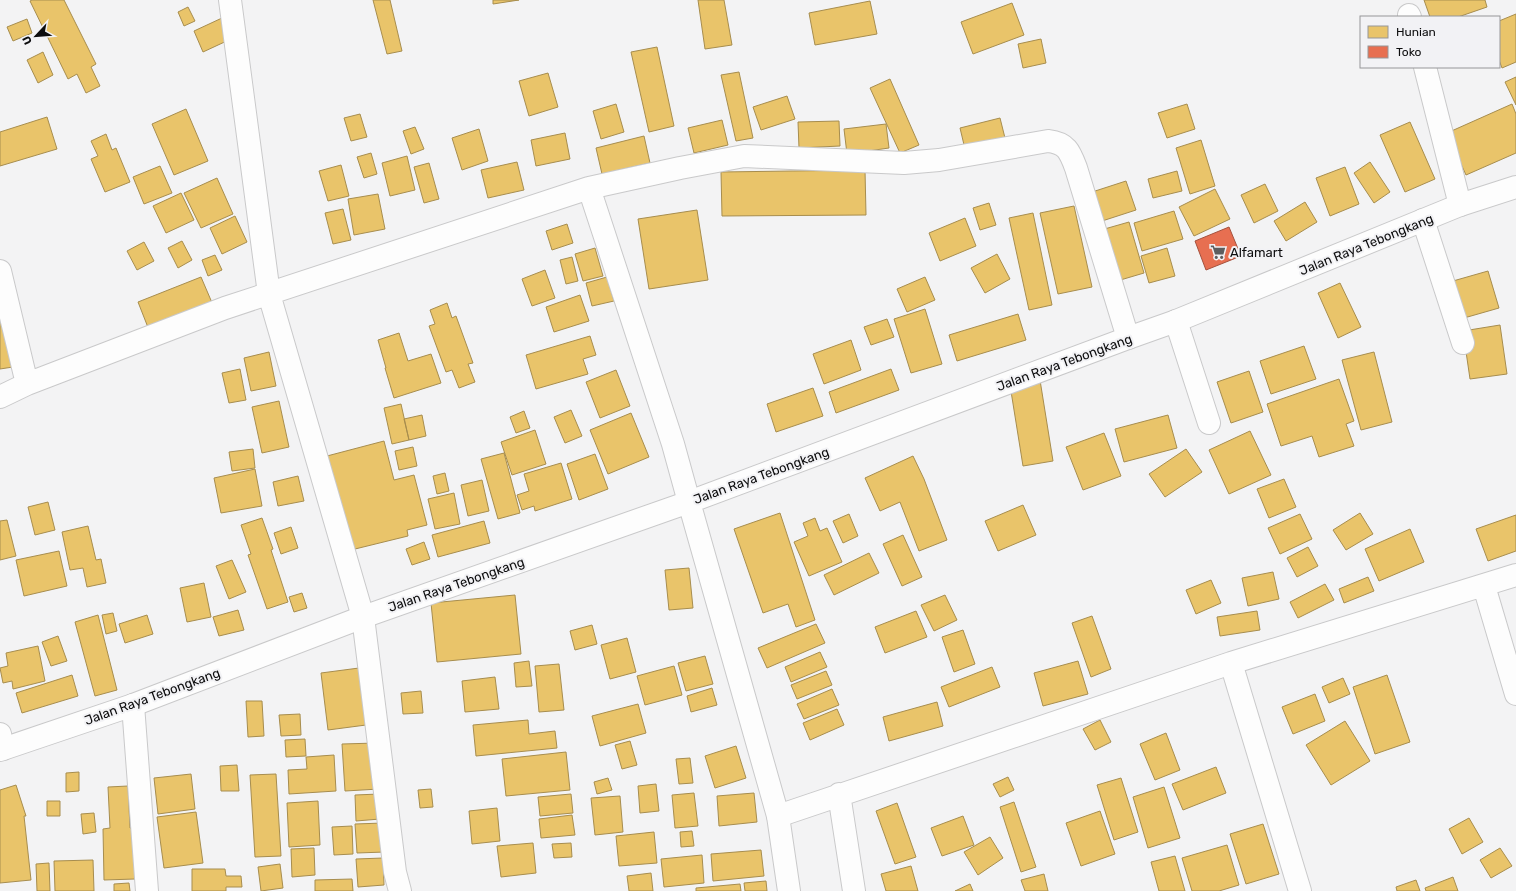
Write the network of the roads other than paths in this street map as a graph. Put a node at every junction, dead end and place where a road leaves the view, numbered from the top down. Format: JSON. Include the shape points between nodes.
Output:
{"nodes":[{"id":1,"x":230,"y":0,"type":"edge"},
{"id":2,"x":1425,"y":68,"type":"edge"},
{"id":3,"x":1516,"y":187,"type":"edge"},
{"id":4,"x":589,"y":188,"type":"junction"},
{"id":5,"x":1460,"y":205,"type":"junction"},
{"id":6,"x":1423,"y":220,"type":"junction"},
{"id":7,"x":0,"y":270,"type":"edge"},
{"id":8,"x":269,"y":294,"type":"junction"},
{"id":9,"x":1176,"y":321,"type":"junction"},
{"id":10,"x":1128,"y":338,"type":"junction"},
{"id":11,"x":1463,"y":343,"type":"dead end"},
{"id":12,"x":27,"y":384,"type":"junction"},
{"id":13,"x":0,"y":397,"type":"edge"},
{"id":14,"x":1209,"y":423,"type":"dead end"},
{"id":15,"x":689,"y":502,"type":"junction"},
{"id":16,"x":1516,"y":575,"type":"edge"},
{"id":17,"x":1484,"y":586,"type":"junction"},
{"id":18,"x":363,"y":617,"type":"junction"},
{"id":19,"x":1231,"y":663,"type":"junction"},
{"id":20,"x":1516,"y":694,"type":"edge"},
{"id":21,"x":133,"y":705,"type":"junction"},
{"id":22,"x":1,"y":744,"type":"edge"},
{"id":23,"x":839,"y":794,"type":"junction"},
{"id":24,"x":778,"y":816,"type":"junction"},
{"id":25,"x":147,"y":891,"type":"edge"},
{"id":26,"x":400,"y":891,"type":"edge"},
{"id":27,"x":789,"y":891,"type":"edge"},
{"id":28,"x":854,"y":891,"type":"edge"},
{"id":29,"x":1300,"y":891,"type":"edge"}],
"edges":[{"from":1,"to":8,"type":"street"},
{"from":2,"to":5,"type":"street"},
{"from":3,"to":5,"type":"street","name":"Jalan Raya Tebongkang"},
{"from":4,"to":8,"type":"street"},
{"from":4,"to":10,"type":"street","via":[[744,156],[904,163],[939,160],[1048,141],[1057,142],[1070,153],[1076,168]]},
{"from":4,"to":15,"type":"street","via":[[673,444]]},
{"from":5,"to":6,"type":"street","name":"Jalan Raya Tebongkang"},
{"from":6,"to":9,"type":"street","name":"Jalan Raya Tebongkang"},
{"from":6,"to":11,"type":"street"},
{"from":7,"to":12,"type":"street"},
{"from":8,"to":12,"type":"street","via":[[225,308]]},
{"from":8,"to":18,"type":"street"},
{"from":9,"to":10,"type":"street","name":"Jalan Raya Tebongkang"},
{"from":9,"to":14,"type":"street"},
{"from":10,"to":15,"type":"street","name":"Jalan Raya Tebongkang"},
{"from":12,"to":13,"type":"street"},
{"from":15,"to":18,"type":"street","name":"Jalan Raya Tebongkang"},
{"from":15,"to":24,"type":"street"},
{"from":16,"to":17,"type":"street"},
{"from":17,"to":19,"type":"street"},
{"from":17,"to":20,"type":"street"},
{"from":18,"to":21,"type":"street","name":"Jalan Raya Tebongkang"},
{"from":18,"to":26,"type":"street","via":[[395,872]]},
{"from":19,"to":23,"type":"street"},
{"from":19,"to":29,"type":"street"},
{"from":21,"to":22,"type":"street","name":"Jalan Raya Tebongkang"},
{"from":21,"to":25,"type":"street"},
{"from":23,"to":24,"type":"street"},
{"from":23,"to":28,"type":"street"},
{"from":24,"to":27,"type":"street"}]}
